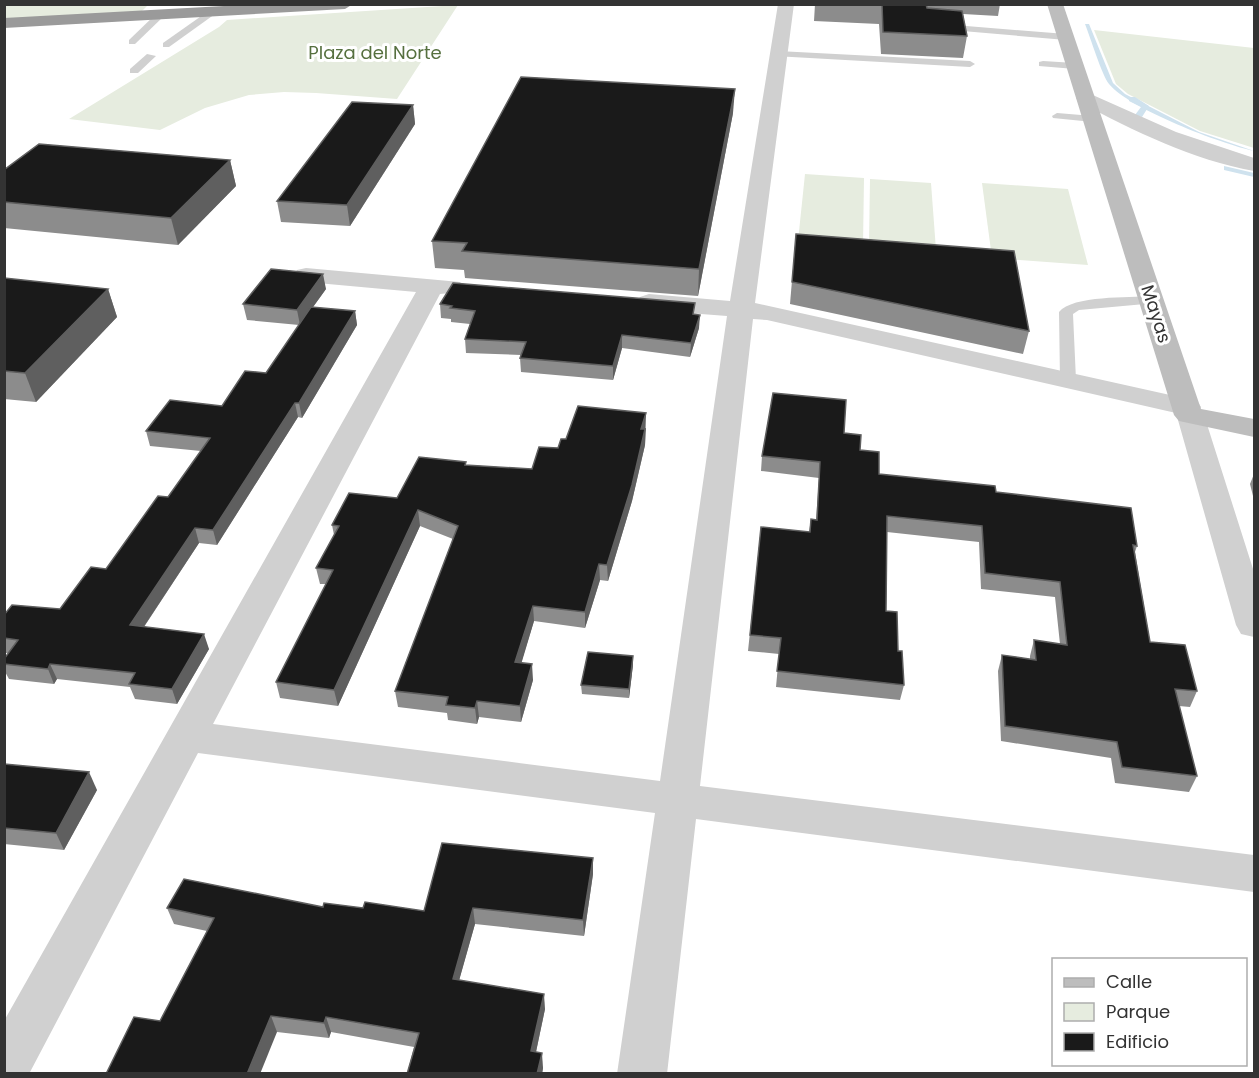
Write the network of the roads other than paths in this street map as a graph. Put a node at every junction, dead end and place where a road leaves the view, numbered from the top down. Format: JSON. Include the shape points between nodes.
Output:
{"nodes":[{"id":1,"x":345,"y":4,"type":"edge"},
{"id":2,"x":786,"y":4,"type":"edge"},
{"id":3,"x":1056,"y":4,"type":"edge"},
{"id":4,"x":316,"y":6,"type":"edge"},
{"id":5,"x":215,"y":9,"type":"edge"},
{"id":6,"x":164,"y":10,"type":"edge"},
{"id":7,"x":4,"y":23,"type":"edge"},
{"id":8,"x":927,"y":26,"type":"edge"},
{"id":9,"x":1066,"y":37,"type":"junction"},
{"id":10,"x":132,"y":42,"type":"dead end"},
{"id":11,"x":166,"y":45,"type":"dead end"},
{"id":12,"x":778,"y":54,"type":"junction"},
{"id":13,"x":151,"y":56,"type":"dead end"},
{"id":14,"x":970,"y":64,"type":"dead end"},
{"id":15,"x":1043,"y":64,"type":"dead end"},
{"id":16,"x":1076,"y":66,"type":"junction"},
{"id":17,"x":134,"y":71,"type":"dead end"},
{"id":18,"x":1089,"y":109,"type":"junction"},
{"id":19,"x":1057,"y":116,"type":"dead end"},
{"id":20,"x":1254,"y":165,"type":"edge"},
{"id":21,"x":306,"y":275,"type":"edge"},
{"id":22,"x":432,"y":285,"type":"junction"},
{"id":23,"x":479,"y":289,"type":"edge"},
{"id":24,"x":622,"y":300,"type":"edge"},
{"id":25,"x":1151,"y":300,"type":"junction"},
{"id":26,"x":741,"y":310,"type":"junction"},
{"id":27,"x":1068,"y":380,"type":"junction"},
{"id":28,"x":1188,"y":411,"type":"junction"},
{"id":29,"x":1252,"y":429,"type":"edge"},
{"id":30,"x":1254,"y":625,"type":"edge"},
{"id":31,"x":186,"y":736,"type":"junction"},
{"id":32,"x":678,"y":799,"type":"junction"},
{"id":33,"x":1254,"y":874,"type":"edge"},
{"id":34,"x":4,"y":1070,"type":"edge"},
{"id":35,"x":642,"y":1074,"type":"edge"}],
"edges":[{"from":1,"to":4,"type":"highway"},
{"from":2,"to":12,"type":"street"},
{"from":3,"to":9,"type":"street","name":"Mayas"},
{"from":4,"to":5,"type":"highway"},
{"from":5,"to":6,"type":"highway"},
{"from":5,"to":11,"type":"lane"},
{"from":6,"to":7,"type":"highway"},
{"from":6,"to":10,"type":"lane"},
{"from":8,"to":9,"type":"lane"},
{"from":9,"to":16,"type":"street","name":"Mayas"},
{"from":12,"to":14,"type":"lane"},
{"from":12,"to":26,"type":"street"},
{"from":13,"to":17,"type":"lane"},
{"from":15,"to":16,"type":"lane"},
{"from":16,"to":18,"type":"street","name":"Mayas"},
{"from":18,"to":19,"type":"lane"},
{"from":18,"to":20,"type":"street","via":[[1215,155]]},
{"from":18,"to":25,"type":"street","name":"Mayas"},
{"from":21,"to":22,"type":"street"},
{"from":22,"to":23,"type":"street"},
{"from":22,"to":31,"type":"street"},
{"from":24,"to":26,"type":"street"},
{"from":25,"to":27,"type":"lane","via":[[1076,306],[1066,312]]},
{"from":25,"to":28,"type":"street","name":"Mayas"},
{"from":26,"to":27,"type":"street","via":[[767,312]]},
{"from":26,"to":32,"type":"street"},
{"from":27,"to":28,"type":"street"},
{"from":28,"to":29,"type":"street"},
{"from":28,"to":30,"type":"street","name":"Mayas"},
{"from":31,"to":32,"type":"street"},
{"from":31,"to":34,"type":"street"},
{"from":32,"to":33,"type":"street"},
{"from":32,"to":35,"type":"street"}]}
